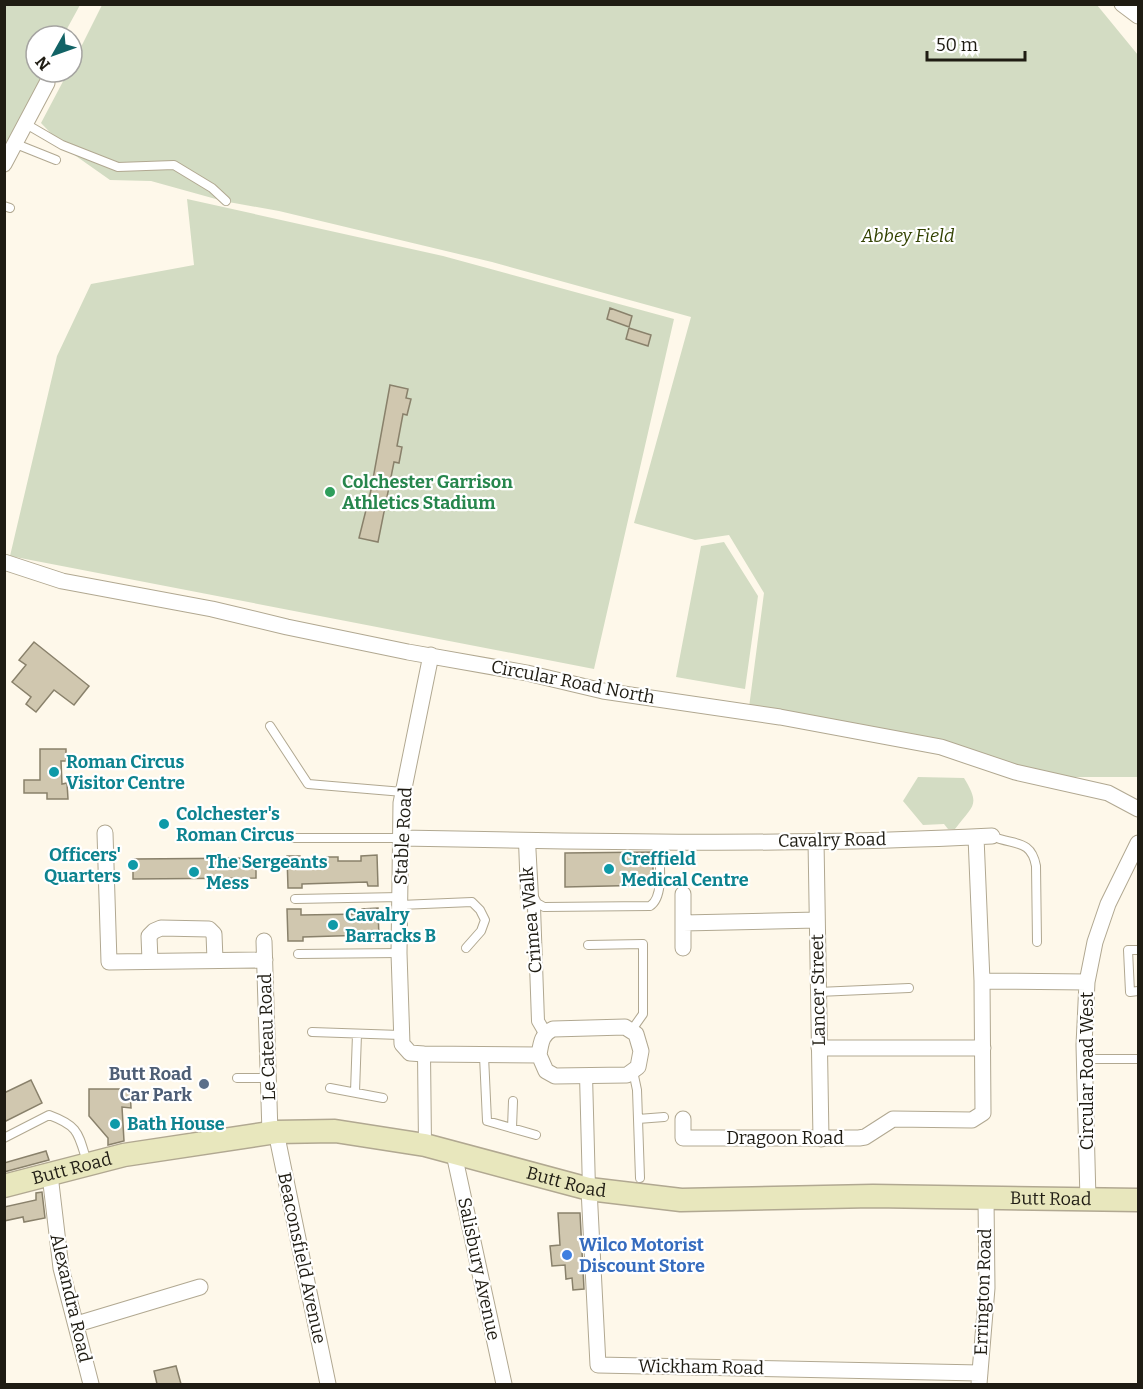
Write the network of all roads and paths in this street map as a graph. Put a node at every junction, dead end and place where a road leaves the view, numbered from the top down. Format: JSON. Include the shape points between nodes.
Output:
{"nodes":[{"id":1,"x":1122,"y":4,"type":"edge"},
{"id":2,"x":1138,"y":16,"type":"edge"},
{"id":3,"x":46,"y":84,"type":"edge"},
{"id":4,"x":26,"y":124,"type":"junction"},
{"id":5,"x":16,"y":144,"type":"junction"},
{"id":6,"x":56,"y":160,"type":"dead end"},
{"id":7,"x":4,"y":164,"type":"edge"},
{"id":8,"x":226,"y":201,"type":"dead end"},
{"id":9,"x":4,"y":562,"type":"edge"},
{"id":10,"x":431,"y":655,"type":"junction"},
{"id":11,"x":270,"y":726,"type":"dead end"},
{"id":12,"x":403,"y":792,"type":"junction"},
{"id":13,"x":1138,"y":809,"type":"edge"},
{"id":14,"x":105,"y":833,"type":"dead end"},
{"id":15,"x":992,"y":836,"type":"joint"},
{"id":16,"x":976,"y":837,"type":"junction"},
{"id":17,"x":287,"y":838,"type":"dead end"},
{"id":18,"x":400,"y":838,"type":"junction"},
{"id":19,"x":528,"y":841,"type":"junction"},
{"id":20,"x":658,"y":841,"type":"junction"},
{"id":21,"x":816,"y":841,"type":"junction"},
{"id":22,"x":1138,"y":843,"type":"edge"},
{"id":23,"x":683,"y":894,"type":"dead end"},
{"id":24,"x":296,"y":899,"type":"dead end"},
{"id":25,"x":400,"y":901,"type":"junction"},
{"id":26,"x":817,"y":920,"type":"junction"},
{"id":27,"x":683,"y":923,"type":"junction"},
{"id":28,"x":264,"y":942,"type":"dead end"},
{"id":29,"x":1037,"y":942,"type":"dead end"},
{"id":30,"x":588,"y":945,"type":"dead end"},
{"id":31,"x":466,"y":948,"type":"dead end"},
{"id":32,"x":683,"y":948,"type":"dead end"},
{"id":33,"x":1138,"y":950,"type":"edge"},
{"id":34,"x":399,"y":953,"type":"junction"},
{"id":35,"x":298,"y":954,"type":"dead end"},
{"id":36,"x":215,"y":960,"type":"junction"},
{"id":37,"x":265,"y":960,"type":"junction"},
{"id":38,"x":150,"y":961,"type":"junction"},
{"id":39,"x":982,"y":981,"type":"junction"},
{"id":40,"x":1087,"y":982,"type":"junction"},
{"id":41,"x":909,"y":988,"type":"dead end"},
{"id":42,"x":1138,"y":991,"type":"edge"},
{"id":43,"x":818,"y":992,"type":"junction"},
{"id":44,"x":631,"y":1031,"type":"junction"},
{"id":45,"x":312,"y":1032,"type":"dead end"},
{"id":46,"x":545,"y":1033,"type":"junction"},
{"id":47,"x":357,"y":1034,"type":"junction"},
{"id":48,"x":400,"y":1035,"type":"junction"},
{"id":49,"x":819,"y":1048,"type":"junction"},
{"id":50,"x":983,"y":1048,"type":"junction"},
{"id":51,"x":424,"y":1054,"type":"junction"},
{"id":52,"x":539,"y":1055,"type":"junction"},
{"id":53,"x":484,"y":1056,"type":"junction"},
{"id":54,"x":1085,"y":1059,"type":"junction"},
{"id":55,"x":1138,"y":1059,"type":"edge"},
{"id":56,"x":633,"y":1071,"type":"junction"},
{"id":57,"x":586,"y":1076,"type":"junction"},
{"id":58,"x":269,"y":1077,"type":"junction"},
{"id":59,"x":237,"y":1078,"type":"dead end"},
{"id":60,"x":330,"y":1088,"type":"dead end"},
{"id":61,"x":355,"y":1092,"type":"junction"},
{"id":62,"x":383,"y":1098,"type":"dead end"},
{"id":63,"x":513,"y":1101,"type":"dead end"},
{"id":64,"x":664,"y":1117,"type":"dead end"},
{"id":65,"x":638,"y":1119,"type":"junction"},
{"id":66,"x":683,"y":1119,"type":"dead end"},
{"id":67,"x":513,"y":1128,"type":"junction"},
{"id":68,"x":273,"y":1132,"type":"junction"},
{"id":69,"x":536,"y":1135,"type":"dead end"},
{"id":70,"x":4,"y":1138,"type":"edge"},
{"id":71,"x":821,"y":1139,"type":"junction"},
{"id":72,"x":425,"y":1145,"type":"junction"},
{"id":73,"x":454,"y":1154,"type":"junction"},
{"id":74,"x":88,"y":1165,"type":"junction"},
{"id":75,"x":50,"y":1175,"type":"junction"},
{"id":76,"x":640,"y":1178,"type":"dead end"},
{"id":77,"x":4,"y":1186,"type":"edge"},
{"id":78,"x":589,"y":1189,"type":"junction"},
{"id":79,"x":986,"y":1198,"type":"junction"},
{"id":80,"x":1088,"y":1200,"type":"junction"},
{"id":81,"x":1138,"y":1200,"type":"edge"},
{"id":82,"x":200,"y":1287,"type":"dead end"},
{"id":83,"x":77,"y":1324,"type":"junction"},
{"id":84,"x":979,"y":1378,"type":"edge"},
{"id":85,"x":91,"y":1384,"type":"edge"},
{"id":86,"x":328,"y":1384,"type":"edge"},
{"id":87,"x":504,"y":1384,"type":"edge"}],
"edges":[{"from":1,"to":2,"type":"street"},
{"from":3,"to":4,"type":"street"},
{"from":4,"to":5,"type":"street"},
{"from":4,"to":8,"type":"lane","via":[[62,145],[118,167],[174,165]]},
{"from":5,"to":6,"type":"lane"},
{"from":5,"to":7,"type":"street"},
{"from":9,"to":10,"type":"street","name":"Circular Road North","via":[[62,581]]},
{"from":10,"to":12,"type":"street","name":"Stable Road"},
{"from":10,"to":13,"type":"street","name":"Circular Road North","via":[[603,691],[780,717],[941,747],[1016,772],[1108,793]]},
{"from":11,"to":12,"type":"lane","via":[[308,784]]},
{"from":12,"to":18,"type":"street","name":"Stable Road"},
{"from":14,"to":38,"type":"street","via":[[109,962]]},
{"from":15,"to":16,"type":"street","name":"Cavalry Road"},
{"from":15,"to":29,"type":"lane","via":[[1019,843],[1034,854]]},
{"from":16,"to":21,"type":"street","name":"Cavalry Road"},
{"from":16,"to":39,"type":"street"},
{"from":17,"to":18,"type":"lane"},
{"from":18,"to":19,"type":"street","name":"Cavalry Road"},
{"from":18,"to":25,"type":"street","name":"Stable Road"},
{"from":19,"to":20,"type":"street","name":"Cavalry Road"},
{"from":19,"to":20,"type":"lane","via":[[534,897],[544,907],[650,906],[659,894]]},
{"from":19,"to":46,"type":"street","name":"Crimea Walk","via":[[527,895],[534,907],[538,1020]]},
{"from":20,"to":21,"type":"street","name":"Cavalry Road"},
{"from":21,"to":26,"type":"street","name":"Lancer Street"},
{"from":22,"to":40,"type":"street","name":"Circular Road West","via":[[1108,904]]},
{"from":23,"to":27,"type":"street"},
{"from":24,"to":25,"type":"lane"},
{"from":25,"to":31,"type":"lane","via":[[472,902],[485,920]]},
{"from":25,"to":34,"type":"street","name":"Stable Road"},
{"from":26,"to":27,"type":"street"},
{"from":26,"to":43,"type":"street","name":"Lancer Street"},
{"from":27,"to":32,"type":"street"},
{"from":28,"to":37,"type":"street","name":"Le Cateau Road"},
{"from":30,"to":44,"type":"lane","via":[[643,944],[643,1014]]},
{"from":33,"to":42,"type":"lane","via":[[1128,950],[1130,992]]},
{"from":34,"to":35,"type":"lane"},
{"from":34,"to":48,"type":"street","name":"Stable Road"},
{"from":36,"to":37,"type":"street"},
{"from":36,"to":38,"type":"street"},
{"from":36,"to":38,"type":"street","via":[[215,938],[209,929],[160,928],[149,936]]},
{"from":37,"to":58,"type":"street","name":"Le Cateau Road"},
{"from":39,"to":40,"type":"street"},
{"from":39,"to":50,"type":"street","name":"Dragoon Road"},
{"from":40,"to":54,"type":"street","name":"Circular Road West"},
{"from":41,"to":43,"type":"lane"},
{"from":43,"to":49,"type":"street","name":"Lancer Street"},
{"from":44,"to":46,"type":"street","via":[[625,1027],[577,1028]]},
{"from":44,"to":56,"type":"street","via":[[641,1051],[638,1067]]},
{"from":45,"to":47,"type":"lane"},
{"from":46,"to":52,"type":"street"},
{"from":47,"to":48,"type":"lane"},
{"from":47,"to":61,"type":"lane"},
{"from":48,"to":51,"type":"street","via":[[410,1053]]},
{"from":49,"to":50,"type":"street"},
{"from":49,"to":71,"type":"street","name":"Lancer Street"},
{"from":50,"to":71,"type":"street","name":"Dragoon Road","via":[[983,1113],[972,1120],[893,1119],[865,1137]]},
{"from":51,"to":53,"type":"street"},
{"from":51,"to":72,"type":"street"},
{"from":52,"to":53,"type":"street"},
{"from":52,"to":57,"type":"street","via":[[546,1071],[555,1076]]},
{"from":53,"to":67,"type":"lane","via":[[487,1121]]},
{"from":54,"to":55,"type":"lane"},
{"from":54,"to":80,"type":"street","name":"Circular Road West"},
{"from":56,"to":57,"type":"street","via":[[627,1075]]},
{"from":56,"to":65,"type":"lane"},
{"from":57,"to":78,"type":"street"},
{"from":58,"to":59,"type":"lane"},
{"from":58,"to":68,"type":"street","name":"Le Cateau Road"},
{"from":60,"to":61,"type":"lane"},
{"from":61,"to":62,"type":"lane"},
{"from":63,"to":67,"type":"lane"},
{"from":64,"to":65,"type":"lane"},
{"from":65,"to":76,"type":"lane"},
{"from":66,"to":71,"type":"street","name":"Dragoon Road","via":[[683,1138]]},
{"from":67,"to":69,"type":"lane"},
{"from":68,"to":72,"type":"main road","name":"Butt Road","via":[[335,1131]]},
{"from":68,"to":74,"type":"main road","name":"Butt Road","via":[[124,1155]]},
{"from":68,"to":86,"type":"street","name":"Beaconsfield Avenue"},
{"from":70,"to":74,"type":"lane","via":[[49,1115],[68,1122],[79,1136]]},
{"from":72,"to":73,"type":"main road","name":"Butt Road"},
{"from":73,"to":78,"type":"main road","name":"Butt Road"},
{"from":73,"to":87,"type":"street","name":"Salisbury Avenue"},
{"from":74,"to":75,"type":"main road","name":"Butt Road"},
{"from":75,"to":77,"type":"main road","name":"Butt Road"},
{"from":75,"to":83,"type":"street","name":"Alexandra Road","via":[[61,1268]]},
{"from":78,"to":79,"type":"main road","name":"Butt Road","via":[[681,1200]]},
{"from":78,"to":84,"type":"street","name":"Wickham Road","via":[[598,1365]]},
{"from":79,"to":80,"type":"main road","name":"Butt Road"},
{"from":79,"to":84,"type":"street","name":"Errington Road","via":[[987,1288]]},
{"from":80,"to":81,"type":"main road","name":"Butt Road"},
{"from":82,"to":83,"type":"street"},
{"from":83,"to":85,"type":"street","name":"Alexandra Road"}]}
